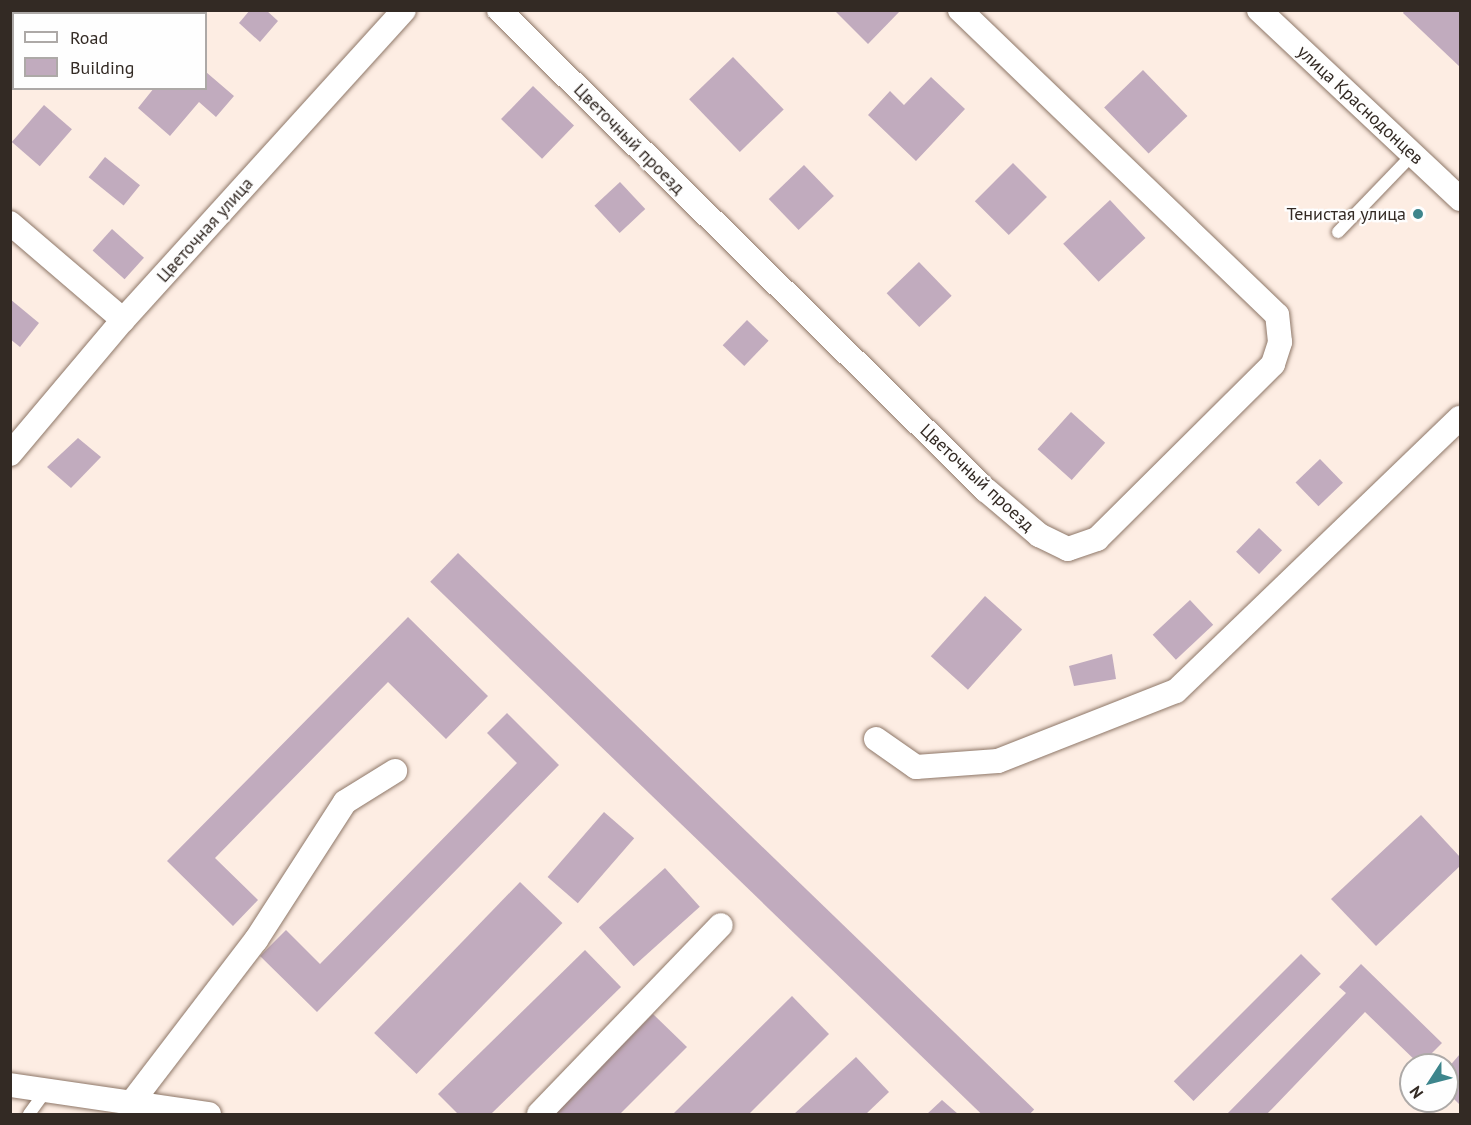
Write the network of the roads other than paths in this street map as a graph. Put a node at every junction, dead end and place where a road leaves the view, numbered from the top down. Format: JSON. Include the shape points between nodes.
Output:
{"nodes":[{"id":1,"x":404,"y":10,"type":"edge"},
{"id":2,"x":499,"y":10,"type":"edge"},
{"id":3,"x":960,"y":10,"type":"edge"},
{"id":4,"x":1259,"y":10,"type":"edge"},
{"id":5,"x":1412,"y":155,"type":"junction"},
{"id":6,"x":1461,"y":200,"type":"edge"},
{"id":7,"x":10,"y":223,"type":"edge"},
{"id":8,"x":1338,"y":232,"type":"dead end"},
{"id":9,"x":123,"y":320,"type":"junction"},
{"id":10,"x":1461,"y":418,"type":"edge"},
{"id":11,"x":10,"y":454,"type":"edge"},
{"id":12,"x":876,"y":739,"type":"dead end"},
{"id":13,"x":395,"y":771,"type":"dead end"},
{"id":14,"x":722,"y":925,"type":"dead end"},
{"id":15,"x":10,"y":1085,"type":"edge"},
{"id":16,"x":44,"y":1093,"type":"junction"},
{"id":17,"x":132,"y":1102,"type":"junction"},
{"id":18,"x":29,"y":1114,"type":"edge"},
{"id":19,"x":209,"y":1114,"type":"edge"},
{"id":20,"x":538,"y":1114,"type":"edge"}],
"edges":[{"from":1,"to":9,"type":"street","name":"Цветочная улица"},
{"from":2,"to":3,"type":"street","name":"Цветочный проезд","via":[[986,490],[1039,535],[1068,549],[1097,539],[1274,364],[1280,342],[1277,315]]},
{"from":4,"to":5,"type":"street","name":"улица Краснодонцев"},
{"from":5,"to":6,"type":"street","name":"улица Краснодонцев"},
{"from":5,"to":8,"type":"lane"},
{"from":7,"to":9,"type":"street"},
{"from":9,"to":11,"type":"street","name":"Цветочная улица"},
{"from":10,"to":12,"type":"street","via":[[1176,691],[998,760],[916,766]]},
{"from":13,"to":17,"type":"street","via":[[345,802],[256,940]]},
{"from":14,"to":20,"type":"street"},
{"from":15,"to":16,"type":"street"},
{"from":16,"to":17,"type":"street"},
{"from":16,"to":18,"type":"lane"},
{"from":17,"to":19,"type":"street"}]}
